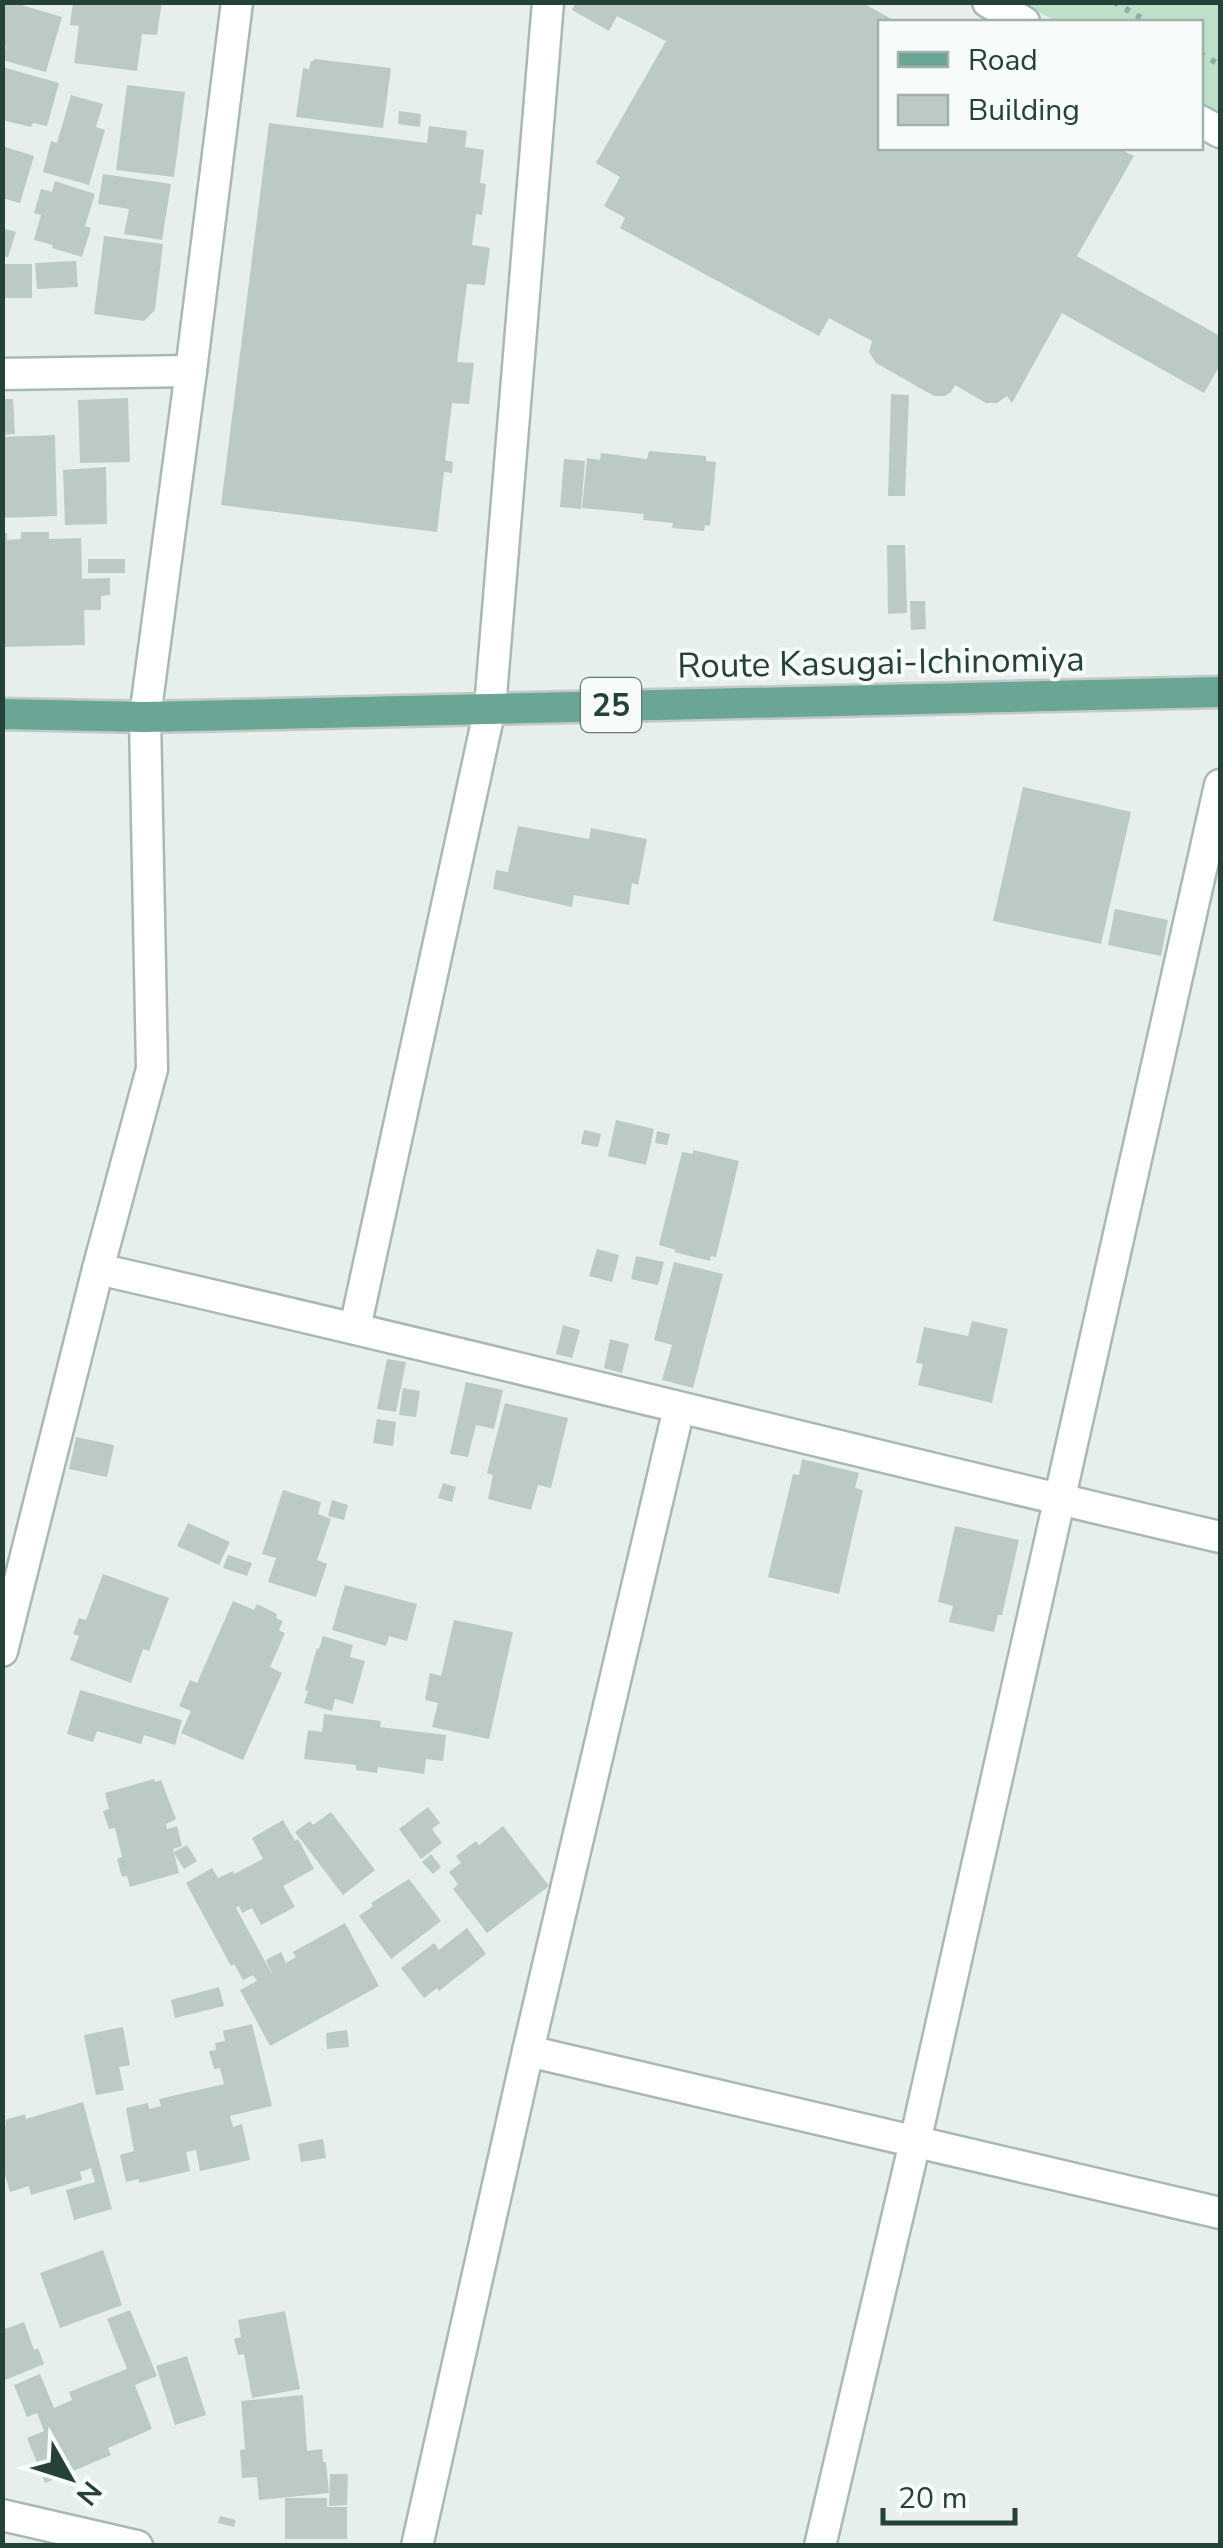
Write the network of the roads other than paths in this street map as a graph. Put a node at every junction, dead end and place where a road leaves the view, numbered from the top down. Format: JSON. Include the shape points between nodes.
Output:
{"nodes":[{"id":1,"x":238,"y":2,"type":"edge"},
{"id":2,"x":548,"y":2,"type":"edge"},
{"id":3,"x":988,"y":2,"type":"edge"},
{"id":4,"x":1020,"y":20,"type":"edge"},
{"id":5,"x":192,"y":371,"type":"junction"},
{"id":6,"x":2,"y":374,"type":"edge"},
{"id":7,"x":1220,"y":692,"type":"edge"},
{"id":8,"x":490,"y":708,"type":"junction"},
{"id":9,"x":2,"y":714,"type":"edge"},
{"id":10,"x":145,"y":717,"type":"junction"},
{"id":11,"x":1220,"y":785,"type":"edge"},
{"id":12,"x":98,"y":1269,"type":"junction"},
{"id":13,"x":356,"y":1328,"type":"junction"},
{"id":14,"x":679,"y":1408,"type":"junction"},
{"id":15,"x":1060,"y":1500,"type":"junction"},
{"id":16,"x":1220,"y":1537,"type":"edge"},
{"id":17,"x":2,"y":1651,"type":"edge"},
{"id":18,"x":528,"y":2051,"type":"junction"},
{"id":19,"x":914,"y":2142,"type":"junction"},
{"id":20,"x":1220,"y":2212,"type":"edge"},
{"id":21,"x":2,"y":2514,"type":"edge"},
{"id":22,"x":2,"y":2535,"type":"edge"},
{"id":23,"x":4,"y":2546,"type":"edge"},
{"id":24,"x":137,"y":2546,"type":"edge"},
{"id":25,"x":417,"y":2546,"type":"edge"},
{"id":26,"x":820,"y":2546,"type":"edge"}],
"edges":[{"from":1,"to":5,"type":"street"},
{"from":2,"to":8,"type":"street"},
{"from":3,"to":4,"type":"street"},
{"from":5,"to":6,"type":"street"},
{"from":5,"to":10,"type":"street"},
{"from":7,"to":8,"type":"main road","name":"Route Kasugai-Ichinomiya","number":"25"},
{"from":8,"to":10,"type":"main road","name":"Route Kasugai-Ichinomiya","number":"25"},
{"from":8,"to":13,"type":"street"},
{"from":9,"to":10,"type":"main road","name":"Route Kasugai-Ichinomiya","number":"25"},
{"from":10,"to":12,"type":"street","via":[[152,1068]]},
{"from":11,"to":15,"type":"street"},
{"from":12,"to":13,"type":"street"},
{"from":12,"to":17,"type":"street"},
{"from":13,"to":14,"type":"street"},
{"from":14,"to":15,"type":"street"},
{"from":14,"to":18,"type":"street"},
{"from":15,"to":16,"type":"street"},
{"from":15,"to":19,"type":"street"},
{"from":18,"to":19,"type":"street"},
{"from":18,"to":25,"type":"street"},
{"from":19,"to":20,"type":"street"},
{"from":19,"to":26,"type":"street"},
{"from":21,"to":24,"type":"street"},
{"from":22,"to":23,"type":"street"}]}
